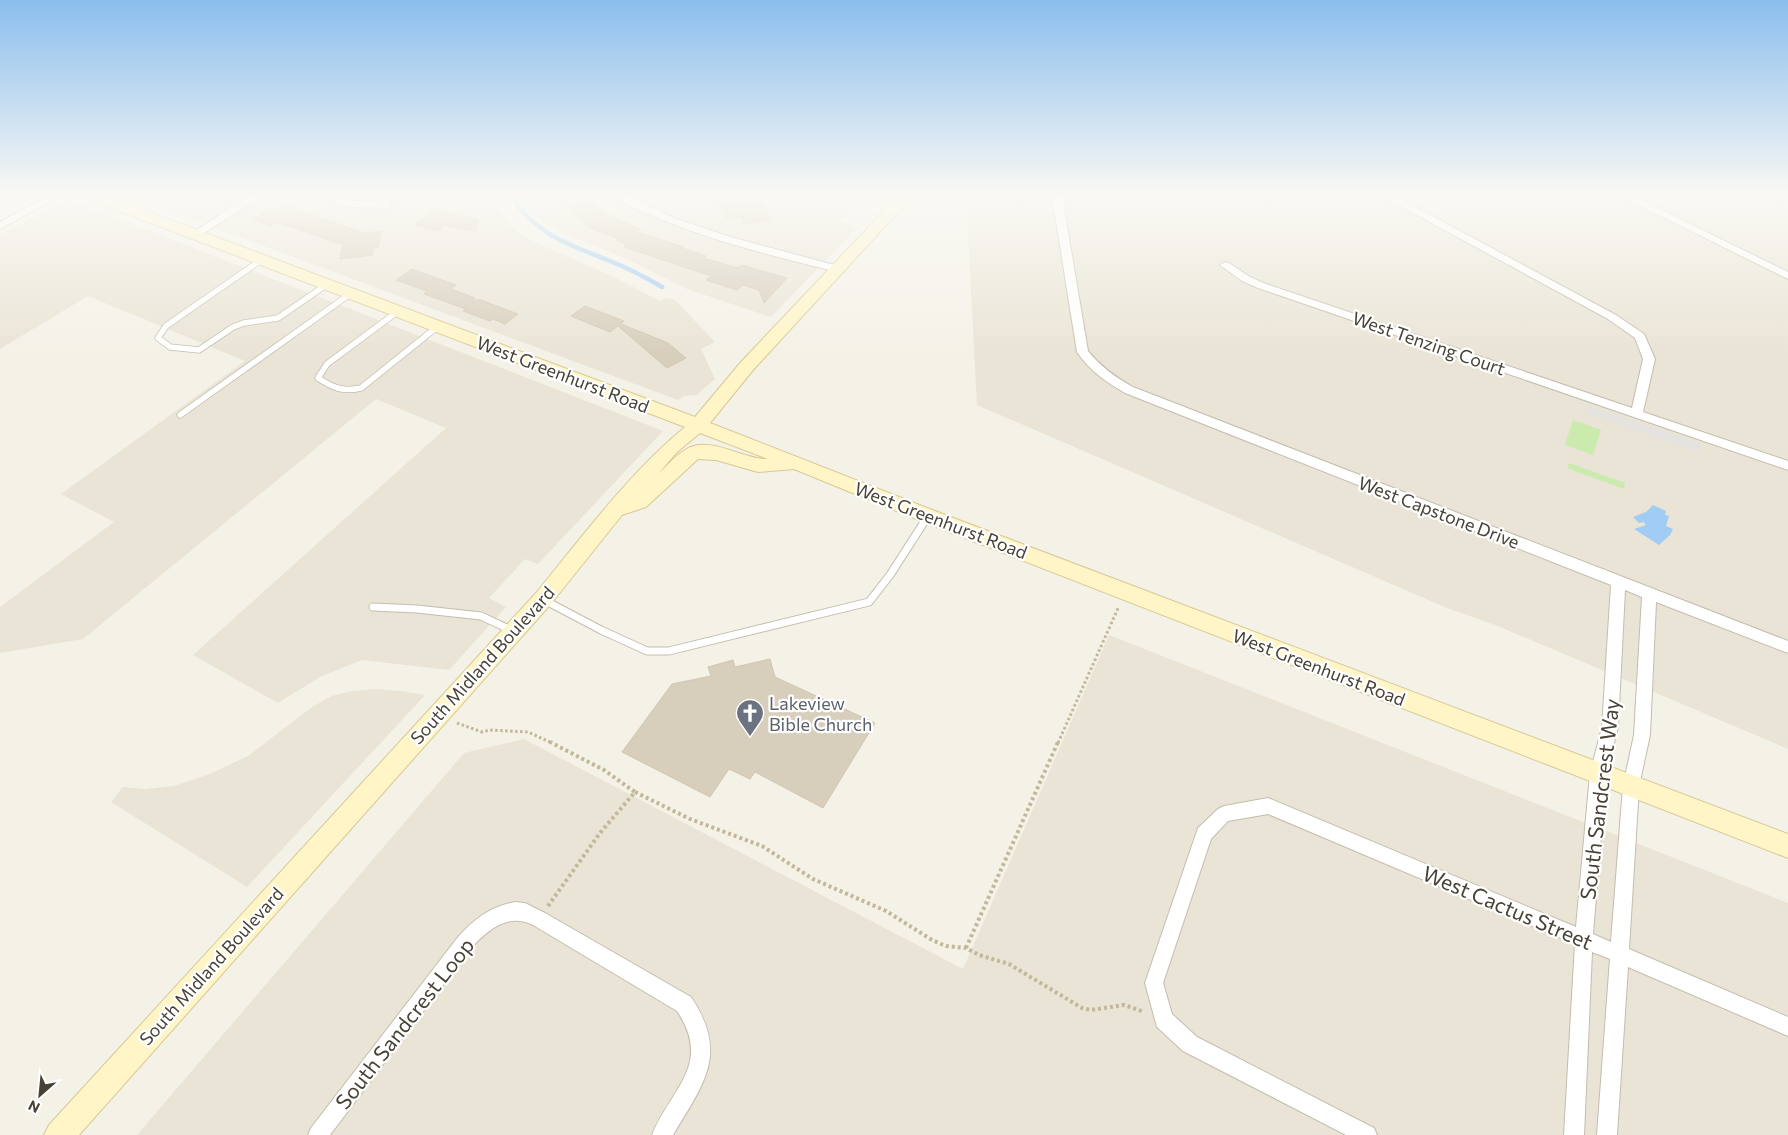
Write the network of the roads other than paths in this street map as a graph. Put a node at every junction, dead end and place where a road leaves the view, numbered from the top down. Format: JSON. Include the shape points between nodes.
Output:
{"nodes":[{"id":1,"x":231,"y":249,"type":"edge"},
{"id":2,"x":762,"y":249,"type":"edge"},
{"id":3,"x":856,"y":249,"type":"edge"},
{"id":4,"x":1067,"y":249,"type":"edge"},
{"id":5,"x":1486,"y":249,"type":"edge"},
{"id":6,"x":1733,"y":249,"type":"edge"},
{"id":7,"x":261,"y":260,"type":"junction"},
{"id":8,"x":1225,"y":265,"type":"dead end"},
{"id":9,"x":838,"y":268,"type":"junction"},
{"id":10,"x":1788,"y":276,"type":"edge"},
{"id":11,"x":326,"y":285,"type":"junction"},
{"id":12,"x":350,"y":294,"type":"junction"},
{"id":13,"x":397,"y":312,"type":"junction"},
{"id":14,"x":437,"y":327,"type":"junction"},
{"id":15,"x":180,"y":414,"type":"dead end"},
{"id":16,"x":1636,"y":415,"type":"junction"},
{"id":17,"x":698,"y":425,"type":"junction"},
{"id":18,"x":799,"y":464,"type":"junction"},
{"id":19,"x":1788,"y":466,"type":"edge"},
{"id":20,"x":614,"y":511,"type":"junction"},
{"id":21,"x":928,"y":516,"type":"junction"},
{"id":22,"x":1618,"y":582,"type":"junction"},
{"id":23,"x":1649,"y":594,"type":"junction"},
{"id":24,"x":543,"y":599,"type":"junction"},
{"id":25,"x":373,"y":607,"type":"dead end"},
{"id":26,"x":514,"y":631,"type":"junction"},
{"id":27,"x":1788,"y":647,"type":"edge"},
{"id":28,"x":1598,"y":774,"type":"junction"},
{"id":29,"x":1631,"y":786,"type":"junction"},
{"id":30,"x":1788,"y":846,"type":"edge"},
{"id":31,"x":1584,"y":938,"type":"junction"},
{"id":32,"x":1618,"y":954,"type":"junction"},
{"id":33,"x":1788,"y":1027,"type":"edge"},
{"id":34,"x":59,"y":1135,"type":"edge"},
{"id":35,"x":318,"y":1135,"type":"edge"},
{"id":36,"x":662,"y":1135,"type":"edge"},
{"id":37,"x":1367,"y":1135,"type":"edge"},
{"id":38,"x":1574,"y":1135,"type":"edge"},
{"id":39,"x":1606,"y":1135,"type":"edge"}],
"edges":[{"from":1,"to":7,"type":"main road","name":"West Greenhurst Road"},
{"from":2,"to":9,"type":"street"},
{"from":3,"to":9,"type":"main road","name":"South Midland Boulevard"},
{"from":4,"to":22,"type":"street","name":"West Capstone Drive","via":[[1083,352],[1110,379],[1129,390]]},
{"from":5,"to":16,"type":"street","via":[[1612,316],[1640,336],[1649,358]]},
{"from":6,"to":10,"type":"street"},
{"from":7,"to":11,"type":"main road","name":"West Greenhurst Road"},
{"from":7,"to":11,"type":"lane","via":[[166,326],[158,338],[170,348],[198,350],[244,322],[278,318]]},
{"from":8,"to":16,"type":"street","name":"West Tenzing Court","via":[[1262,286]]},
{"from":9,"to":17,"type":"main road","name":"South Midland Boulevard","via":[[747,366]]},
{"from":11,"to":12,"type":"main road","name":"West Greenhurst Road"},
{"from":12,"to":13,"type":"main road","name":"West Greenhurst Road"},
{"from":12,"to":15,"type":"lane"},
{"from":13,"to":14,"type":"main road","name":"West Greenhurst Road"},
{"from":13,"to":14,"type":"lane","via":[[327,364],[318,378],[346,392],[360,388]]},
{"from":14,"to":17,"type":"main road","name":"West Greenhurst Road"},
{"from":16,"to":19,"type":"street","name":"West Tenzing Court"},
{"from":17,"to":18,"type":"main road","name":"West Greenhurst Road"},
{"from":17,"to":20,"type":"main road","name":"South Midland Boulevard","via":[[670,448]]},
{"from":18,"to":20,"type":"main road","via":[[754,465],[703,451],[692,454],[639,502]]},
{"from":18,"to":21,"type":"main road","name":"West Greenhurst Road"},
{"from":20,"to":24,"type":"main road","name":"South Midland Boulevard"},
{"from":21,"to":24,"type":"lane","via":[[869,602],[669,651],[647,651]]},
{"from":21,"to":28,"type":"main road","name":"West Greenhurst Road"},
{"from":22,"to":23,"type":"street","name":"West Capstone Drive"},
{"from":22,"to":28,"type":"street","name":"South Sandcrest Way","via":[[1610,727]]},
{"from":23,"to":27,"type":"street","name":"West Capstone Drive"},
{"from":23,"to":29,"type":"street","name":"South Sandcrest Way","via":[[1642,735]]},
{"from":24,"to":26,"type":"main road","name":"South Midland Boulevard"},
{"from":25,"to":26,"type":"lane","via":[[481,616]]},
{"from":26,"to":34,"type":"main road","name":"South Midland Boulevard"},
{"from":28,"to":29,"type":"main road","name":"West Greenhurst Road"},
{"from":28,"to":31,"type":"street","name":"South Sandcrest Way"},
{"from":29,"to":30,"type":"main road","name":"West Greenhurst Road"},
{"from":29,"to":32,"type":"street","name":"South Sandcrest Way"},
{"from":31,"to":32,"type":"street","name":"West Cactus Street"},
{"from":31,"to":37,"type":"street","name":"West Cactus Street","via":[[1268,806],[1224,814],[1204,834],[1154,983],[1164,1020],[1190,1044]]},
{"from":31,"to":38,"type":"street","name":"South Sandcrest Way"},
{"from":32,"to":33,"type":"street","name":"West Cactus Street"},
{"from":32,"to":39,"type":"street","name":"South Sandcrest Way"},
{"from":35,"to":36,"type":"street","name":"South Sandcrest Loop","via":[[476,928],[508,912],[523,912],[539,919],[684,1004],[693,1014],[703,1040],[703,1055],[696,1075]]}]}
